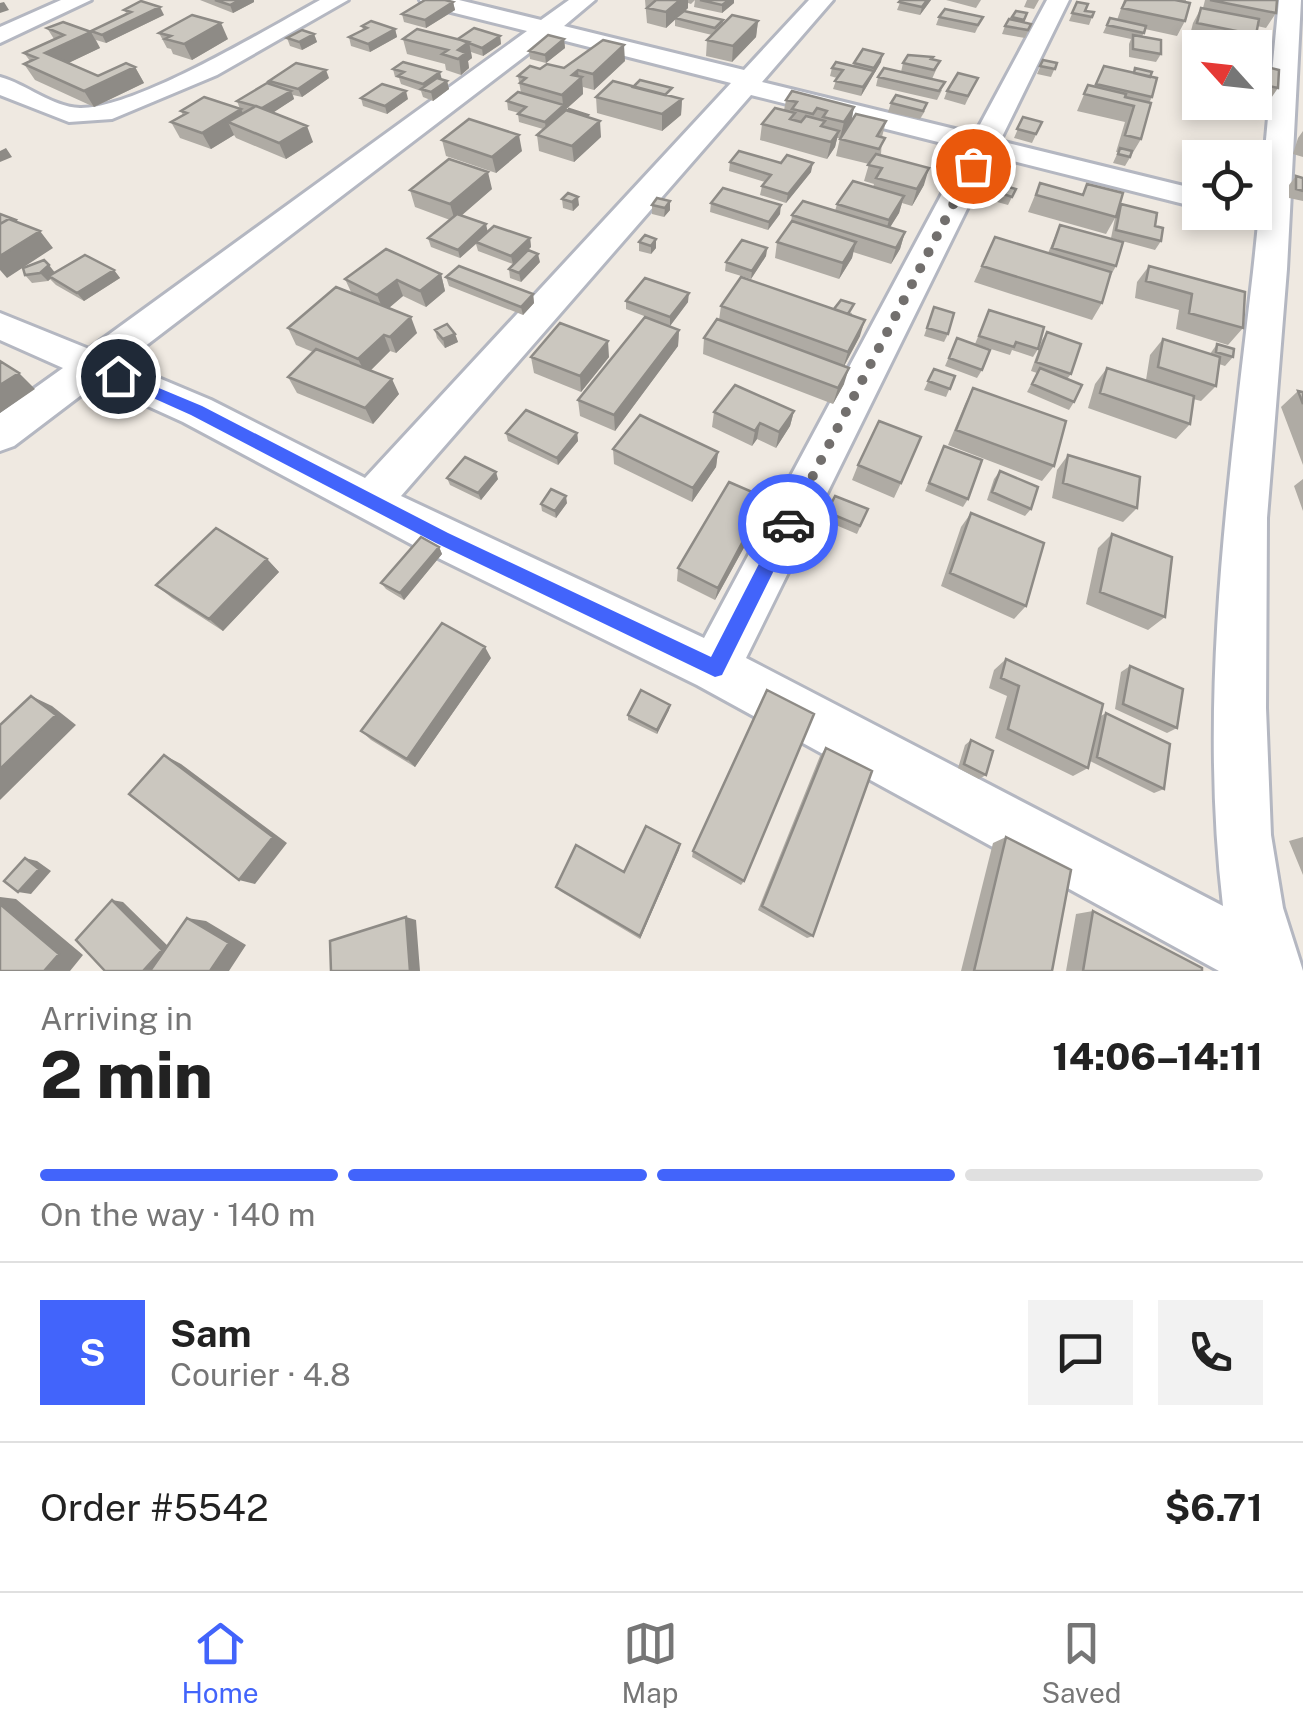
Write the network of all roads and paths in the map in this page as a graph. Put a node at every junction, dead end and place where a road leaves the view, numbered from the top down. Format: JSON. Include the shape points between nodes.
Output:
{"nodes":[{"id":1,"x":80,"y":0,"type":"edge"},
{"id":2,"x":337,"y":0,"type":"edge"},
{"id":3,"x":431,"y":0,"type":"edge"},
{"id":4,"x":584,"y":0,"type":"edge"},
{"id":5,"x":822,"y":0,"type":"edge"},
{"id":6,"x":1058,"y":0,"type":"edge"},
{"id":7,"x":1290,"y":0,"type":"edge"},
{"id":8,"x":542,"y":30,"type":"junction"},
{"id":9,"x":0,"y":36,"type":"edge"},
{"id":10,"x":745,"y":81,"type":"junction"},
{"id":11,"x":0,"y":85,"type":"edge"},
{"id":12,"x":1292,"y":105,"type":"edge"},
{"id":13,"x":984,"y":143,"type":"junction"},
{"id":14,"x":1272,"y":177,"type":"edge"},
{"id":15,"x":1182,"y":194,"type":"edge"},
{"id":16,"x":1260,"y":230,"type":"edge"},
{"id":17,"x":0,"y":325,"type":"edge"},
{"id":18,"x":95,"y":366,"type":"junction"},
{"id":19,"x":0,"y":435,"type":"edge"},
{"id":20,"x":370,"y":501,"type":"junction"},
{"id":21,"x":715,"y":668,"type":"junction"},
{"id":22,"x":1272,"y":969,"type":"edge"}],
"edges":[{"from":1,"to":9,"type":"street"},
{"from":2,"to":11,"type":"street","via":[[107,112],[70,114]]},
{"from":3,"to":8,"type":"street"},
{"from":4,"to":8,"type":"street"},
{"from":5,"to":10,"type":"street"},
{"from":6,"to":13,"type":"street"},
{"from":7,"to":12,"type":"street"},
{"from":8,"to":10,"type":"street"},
{"from":8,"to":18,"type":"street"},
{"from":10,"to":13,"type":"street"},
{"from":10,"to":20,"type":"street"},
{"from":12,"to":14,"type":"street"},
{"from":13,"to":15,"type":"street"},
{"from":13,"to":21,"type":"street"},
{"from":16,"to":22,"type":"street","via":[[1240,768],[1253,908]]},
{"from":17,"to":18,"type":"street"},
{"from":18,"to":19,"type":"street"},
{"from":18,"to":20,"type":"street","via":[[196,410]]},
{"from":20,"to":21,"type":"street"},
{"from":21,"to":22,"type":"street"}]}
